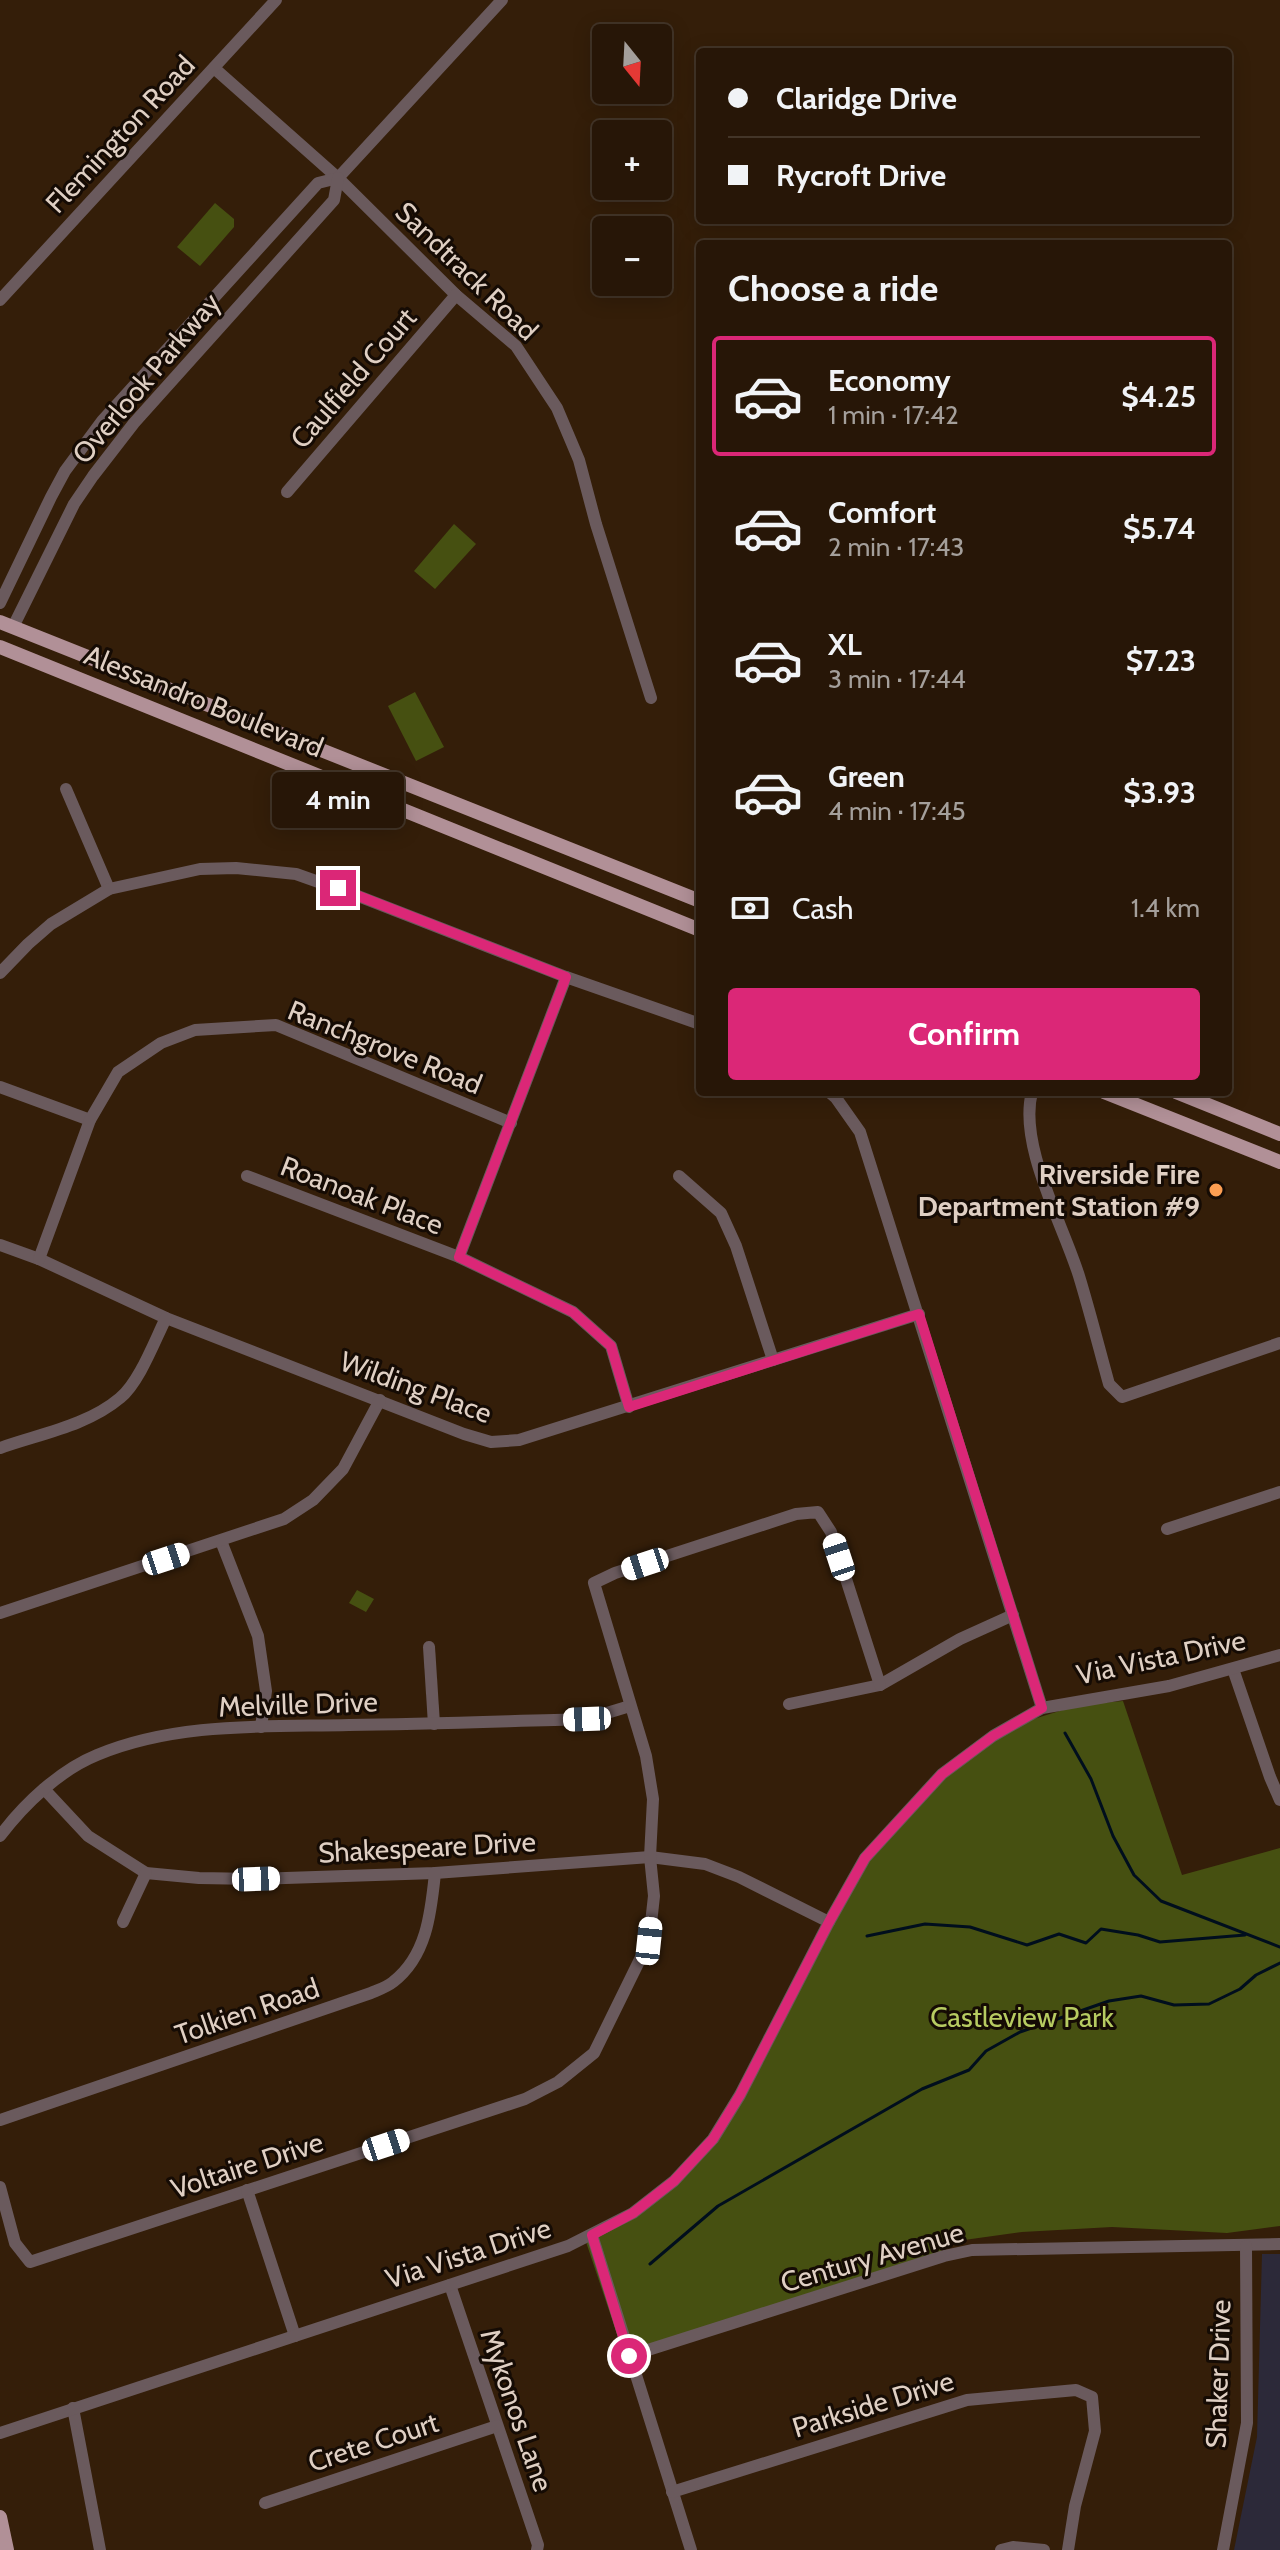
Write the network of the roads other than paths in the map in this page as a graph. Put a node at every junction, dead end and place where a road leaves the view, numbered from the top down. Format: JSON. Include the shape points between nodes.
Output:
{"nodes":[{"id":1,"x":276,"y":0,"type":"edge"},
{"id":2,"x":502,"y":0,"type":"edge"},
{"id":3,"x":214,"y":68,"type":"junction"},
{"id":4,"x":338,"y":178,"type":"junction"},
{"id":5,"x":456,"y":295,"type":"junction"},
{"id":6,"x":0,"y":300,"type":"edge"},
{"id":7,"x":287,"y":492,"type":"dead end"},
{"id":8,"x":0,"y":603,"type":"edge"},
{"id":9,"x":7,"y":624,"type":"edge"},
{"id":10,"x":1,"y":652,"type":"edge"},
{"id":11,"x":651,"y":698,"type":"dead end"},
{"id":12,"x":66,"y":789,"type":"dead end"},
{"id":13,"x":109,"y":889,"type":"junction"},
{"id":14,"x":696,"y":899,"type":"edge"},
{"id":15,"x":696,"y":928,"type":"edge"},
{"id":16,"x":0,"y":973,"type":"edge"},
{"id":17,"x":566,"y":977,"type":"junction"},
{"id":18,"x":696,"y":1023,"type":"edge"},
{"id":19,"x":0,"y":1087,"type":"edge"},
{"id":20,"x":834,"y":1096,"type":"edge"},
{"id":21,"x":1031,"y":1096,"type":"edge"},
{"id":22,"x":1114,"y":1096,"type":"edge"},
{"id":23,"x":1186,"y":1096,"type":"edge"},
{"id":24,"x":90,"y":1120,"type":"junction"},
{"id":25,"x":511,"y":1123,"type":"junction"},
{"id":26,"x":1280,"y":1134,"type":"edge"},
{"id":27,"x":1280,"y":1162,"type":"edge"},
{"id":28,"x":247,"y":1176,"type":"dead end"},
{"id":29,"x":679,"y":1176,"type":"dead end"},
{"id":30,"x":0,"y":1245,"type":"edge"},
{"id":31,"x":459,"y":1257,"type":"junction"},
{"id":32,"x":39,"y":1259,"type":"junction"},
{"id":33,"x":919,"y":1314,"type":"junction"},
{"id":34,"x":166,"y":1318,"type":"junction"},
{"id":35,"x":1280,"y":1343,"type":"edge"},
{"id":36,"x":773,"y":1360,"type":"junction"},
{"id":37,"x":380,"y":1400,"type":"junction"},
{"id":38,"x":629,"y":1407,"type":"junction"},
{"id":39,"x":0,"y":1448,"type":"edge"},
{"id":40,"x":1280,"y":1492,"type":"edge"},
{"id":41,"x":1167,"y":1529,"type":"dead end"},
{"id":42,"x":221,"y":1541,"type":"junction"},
{"id":43,"x":0,"y":1613,"type":"edge"},
{"id":44,"x":1013,"y":1615,"type":"junction"},
{"id":45,"x":429,"y":1647,"type":"dead end"},
{"id":46,"x":1280,"y":1655,"type":"edge"},
{"id":47,"x":1233,"y":1669,"type":"junction"},
{"id":48,"x":880,"y":1685,"type":"junction"},
{"id":49,"x":789,"y":1704,"type":"dead end"},
{"id":50,"x":630,"y":1706,"type":"junction"},
{"id":51,"x":1042,"y":1708,"type":"junction"},
{"id":52,"x":434,"y":1724,"type":"junction"},
{"id":53,"x":261,"y":1727,"type":"junction"},
{"id":54,"x":45,"y":1790,"type":"junction"},
{"id":55,"x":1280,"y":1800,"type":"edge"},
{"id":56,"x":0,"y":1836,"type":"edge"},
{"id":57,"x":650,"y":1857,"type":"junction"},
{"id":58,"x":146,"y":1873,"type":"junction"},
{"id":59,"x":435,"y":1873,"type":"junction"},
{"id":60,"x":123,"y":1922,"type":"dead end"},
{"id":61,"x":829,"y":1922,"type":"junction"},
{"id":62,"x":0,"y":2120,"type":"edge"},
{"id":63,"x":0,"y":2187,"type":"edge"},
{"id":64,"x":247,"y":2190,"type":"junction"},
{"id":65,"x":592,"y":2235,"type":"junction"},
{"id":66,"x":1280,"y":2244,"type":"edge"},
{"id":67,"x":1246,"y":2246,"type":"junction"},
{"id":68,"x":450,"y":2285,"type":"junction"},
{"id":69,"x":295,"y":2336,"type":"junction"},
{"id":70,"x":629,"y":2356,"type":"junction"},
{"id":71,"x":73,"y":2408,"type":"junction"},
{"id":72,"x":497,"y":2426,"type":"junction"},
{"id":73,"x":0,"y":2433,"type":"edge"},
{"id":74,"x":672,"y":2492,"type":"junction"},
{"id":75,"x":265,"y":2503,"type":"dead end"},
{"id":76,"x":0,"y":2517,"type":"edge"},
{"id":77,"x":7,"y":2550,"type":"edge"},
{"id":78,"x":100,"y":2550,"type":"edge"},
{"id":79,"x":537,"y":2550,"type":"edge"},
{"id":80,"x":691,"y":2550,"type":"edge"},
{"id":81,"x":1001,"y":2550,"type":"edge"},
{"id":82,"x":1044,"y":2550,"type":"edge"},
{"id":83,"x":1068,"y":2550,"type":"edge"},
{"id":84,"x":1223,"y":2550,"type":"edge"}],
"edges":[{"from":1,"to":3,"type":"street","name":"Flemington Road"},
{"from":2,"to":4,"type":"street","name":"Overlook Parkway"},
{"from":3,"to":4,"type":"street","name":"Sandtrack Road"},
{"from":3,"to":6,"type":"street","name":"Flemington Road"},
{"from":4,"to":5,"type":"street","name":"Sandtrack Road"},
{"from":4,"to":8,"type":"street","name":"Overlook Parkway","via":[[318,183],[102,421],[65,471]]},
{"from":4,"to":9,"type":"street","name":"Overlook Parkway","via":[[334,200],[93,476]]},
{"from":5,"to":7,"type":"street","name":"Caulfield Court"},
{"from":5,"to":11,"type":"street","name":"Sandtrack Road","via":[[516,346],[557,408],[579,460]]},
{"from":9,"to":10,"type":"main road"},
{"from":9,"to":14,"type":"main road","name":"Alessandro Boulevard"},
{"from":10,"to":15,"type":"main road","name":"Alessandro Boulevard"},
{"from":12,"to":13,"type":"street"},
{"from":13,"to":16,"type":"street","via":[[51,924]]},
{"from":13,"to":17,"type":"street","via":[[200,869],[296,874]]},
{"from":17,"to":18,"type":"street"},
{"from":17,"to":25,"type":"street"},
{"from":19,"to":24,"type":"street"},
{"from":20,"to":33,"type":"street","via":[[860,1132]]},
{"from":21,"to":35,"type":"street","via":[[1031,1142],[1078,1274],[1109,1384],[1122,1397]]},
{"from":22,"to":27,"type":"main road"},
{"from":23,"to":26,"type":"main road"},
{"from":24,"to":25,"type":"street","name":"Ranchgrove Road","via":[[118,1072],[161,1043],[195,1030],[276,1025]]},
{"from":24,"to":32,"type":"street","name":"Ranchgrove Road"},
{"from":25,"to":31,"type":"street"},
{"from":28,"to":31,"type":"street","name":"Roanoak Place"},
{"from":29,"to":36,"type":"street","via":[[721,1213]]},
{"from":30,"to":32,"type":"street","name":"Wilding Place"},
{"from":31,"to":38,"type":"street","name":"Roanoak Place","via":[[573,1312],[611,1346]]},
{"from":32,"to":34,"type":"street","name":"Wilding Place"},
{"from":33,"to":36,"type":"street","name":"Wilding Place"},
{"from":33,"to":44,"type":"street"},
{"from":34,"to":37,"type":"street","name":"Wilding Place"},
{"from":34,"to":39,"type":"street","via":[[122,1397],[89,1417]]},
{"from":36,"to":38,"type":"street","name":"Wilding Place"},
{"from":37,"to":38,"type":"street","name":"Wilding Place","via":[[491,1442],[519,1440]]},
{"from":37,"to":42,"type":"street","via":[[343,1469],[313,1500],[284,1519]]},
{"from":40,"to":41,"type":"street"},
{"from":42,"to":43,"type":"street"},
{"from":42,"to":53,"type":"street","via":[[258,1636],[266,1691]]},
{"from":44,"to":48,"type":"street"},
{"from":44,"to":51,"type":"street"},
{"from":45,"to":52,"type":"street"},
{"from":46,"to":47,"type":"street","name":"Via Vista Drive"},
{"from":47,"to":51,"type":"street","name":"Via Vista Drive"},
{"from":47,"to":55,"type":"street"},
{"from":48,"to":49,"type":"street"},
{"from":48,"to":50,"type":"street","name":"Voltaire Drive","via":[[831,1532],[818,1512],[796,1514],[594,1583]]},
{"from":50,"to":52,"type":"street","name":"Melville Drive","via":[[587,1719]]},
{"from":50,"to":57,"type":"street","name":"Voltaire Drive","via":[[653,1799]]},
{"from":51,"to":61,"type":"street","name":"Via Vista Drive","via":[[942,1774],[865,1858]]},
{"from":52,"to":53,"type":"street","name":"Melville Drive"},
{"from":53,"to":54,"type":"street","name":"Melville Drive","via":[[167,1733],[128,1743],[70,1769]]},
{"from":54,"to":56,"type":"street","name":"Melville Drive"},
{"from":54,"to":58,"type":"street","name":"Shakespeare Drive","via":[[88,1836]]},
{"from":57,"to":59,"type":"street","name":"Shakespeare Drive"},
{"from":57,"to":61,"type":"street","name":"Shakespeare Drive","via":[[705,1864]]},
{"from":57,"to":64,"type":"street","name":"Voltaire Drive","via":[[654,1896],[649,1941],[594,2053],[558,2082],[525,2099]]},
{"from":58,"to":59,"type":"street","name":"Shakespeare Drive","via":[[228,1879]]},
{"from":58,"to":60,"type":"street"},
{"from":59,"to":62,"type":"street","name":"Tolkien Road","via":[[430,1922],[417,1953],[394,1982]]},
{"from":61,"to":65,"type":"street","name":"Via Vista Drive","via":[[713,2139],[674,2181],[633,2213]]},
{"from":63,"to":64,"type":"street","name":"Voltaire Drive","via":[[15,2243],[30,2262]]},
{"from":64,"to":69,"type":"street"},
{"from":65,"to":68,"type":"street","name":"Via Vista Drive"},
{"from":65,"to":70,"type":"street"},
{"from":66,"to":67,"type":"street","name":"Century Avenue"},
{"from":67,"to":70,"type":"street","name":"Century Avenue","via":[[972,2250]]},
{"from":67,"to":84,"type":"street","name":"Shaker Drive","via":[[1247,2423]]},
{"from":68,"to":69,"type":"street","name":"Via Vista Drive"},
{"from":68,"to":72,"type":"street","name":"Mykonos Lane"},
{"from":69,"to":71,"type":"street","name":"Via Vista Drive"},
{"from":70,"to":74,"type":"street"},
{"from":71,"to":73,"type":"street","name":"Via Vista Drive"},
{"from":71,"to":78,"type":"street"},
{"from":72,"to":75,"type":"street","name":"Crete Court"},
{"from":72,"to":79,"type":"street","name":"Mykonos Lane"},
{"from":74,"to":80,"type":"street"},
{"from":74,"to":83,"type":"street","name":"Parkside Drive","via":[[967,2400],[1076,2390],[1092,2397],[1095,2431]]},
{"from":76,"to":77,"type":"main road"},
{"from":81,"to":82,"type":"street"}]}
